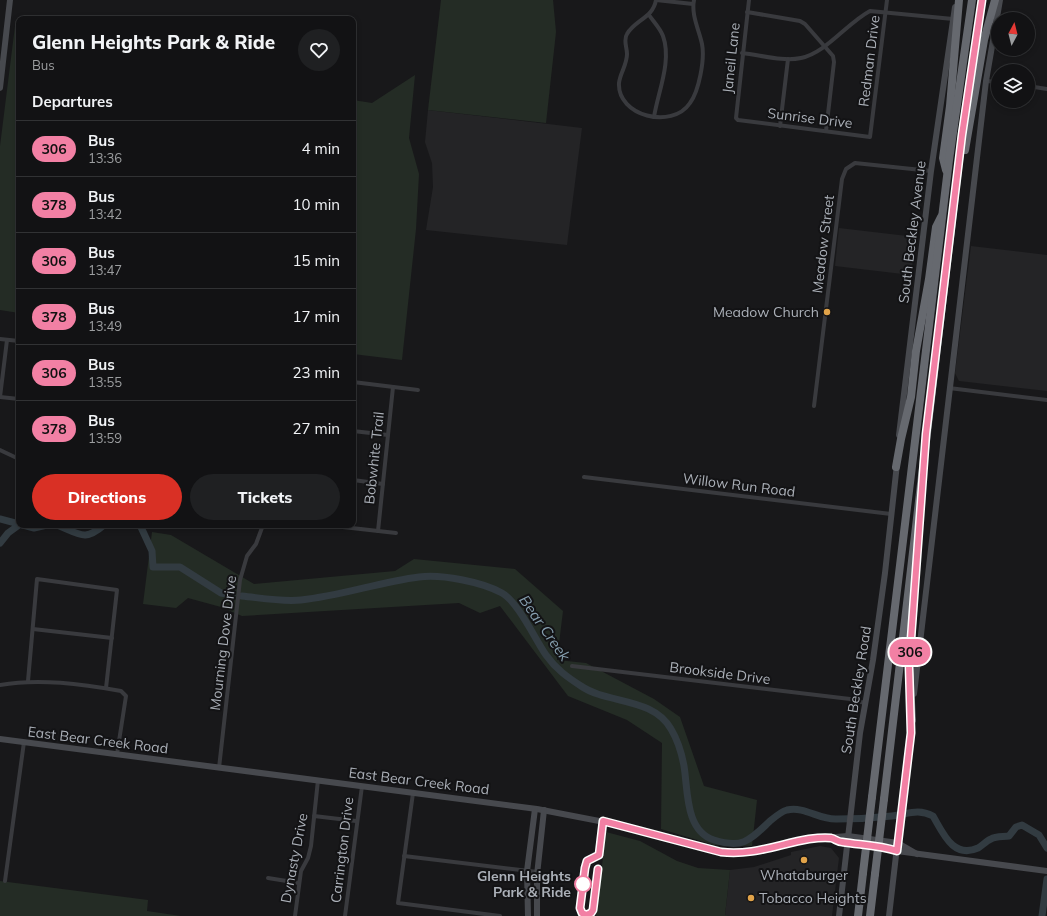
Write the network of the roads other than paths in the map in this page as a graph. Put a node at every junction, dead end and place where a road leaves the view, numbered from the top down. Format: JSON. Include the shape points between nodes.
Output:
{"nodes":[{"id":1,"x":10,"y":0,"type":"edge"},
{"id":2,"x":656,"y":0,"type":"edge"},
{"id":3,"x":749,"y":0,"type":"edge"},
{"id":4,"x":887,"y":0,"type":"edge"},
{"id":5,"x":958,"y":0,"type":"edge"},
{"id":6,"x":972,"y":0,"type":"edge"},
{"id":7,"x":982,"y":0,"type":"edge"},
{"id":8,"x":995,"y":0,"type":"edge"},
{"id":9,"x":1000,"y":0,"type":"edge"},
{"id":10,"x":694,"y":2,"type":"edge"},
{"id":11,"x":747,"y":12,"type":"junction"},
{"id":12,"x":886,"y":12,"type":"junction"},
{"id":13,"x":649,"y":15,"type":"junction"},
{"id":14,"x":953,"y":19,"type":"junction"},
{"id":15,"x":825,"y":46,"type":"junction"},
{"id":16,"x":742,"y":53,"type":"junction"},
{"id":17,"x":788,"y":59,"type":"junction"},
{"id":18,"x":986,"y":81,"type":"junction"},
{"id":19,"x":991,"y":81,"type":"edge"},
{"id":20,"x":1035,"y":87,"type":"edge"},
{"id":21,"x":0,"y":88,"type":"edge"},
{"id":22,"x":1047,"y":89,"type":"edge"},
{"id":23,"x":654,"y":117,"type":"junction"},
{"id":24,"x":736,"y":118,"type":"joint"},
{"id":25,"x":872,"y":125,"type":"joint"},
{"id":26,"x":780,"y":126,"type":"junction"},
{"id":27,"x":826,"y":131,"type":"junction"},
{"id":28,"x":931,"y":171,"type":"junction"},
{"id":29,"x":948,"y":174,"type":"junction"},
{"id":30,"x":956,"y":183,"type":"junction"},
{"id":31,"x":944,"y":212,"type":"junction"},
{"id":32,"x":0,"y":339,"type":"edge"},
{"id":33,"x":7,"y":340,"type":"junction"},
{"id":34,"x":16,"y":342,"type":"edge"},
{"id":35,"x":356,"y":382,"type":"edge"},
{"id":36,"x":393,"y":387,"type":"junction"},
{"id":37,"x":950,"y":388,"type":"junction"},
{"id":38,"x":418,"y":390,"type":"dead end"},
{"id":39,"x":0,"y":397,"type":"edge"},
{"id":40,"x":16,"y":399,"type":"edge"},
{"id":41,"x":1047,"y":400,"type":"edge"},
{"id":42,"x":814,"y":406,"type":"dead end"},
{"id":43,"x":356,"y":431,"type":"edge"},
{"id":44,"x":388,"y":435,"type":"junction"},
{"id":45,"x":0,"y":450,"type":"edge"},
{"id":46,"x":16,"y":458,"type":"edge"},
{"id":47,"x":896,"y":467,"type":"junction"},
{"id":48,"x":584,"y":477,"type":"dead end"},
{"id":49,"x":356,"y":480,"type":"edge"},
{"id":50,"x":383,"y":484,"type":"junction"},
{"id":51,"x":921,"y":487,"type":"junction"},
{"id":52,"x":891,"y":514,"type":"junction"},
{"id":53,"x":262,"y":528,"type":"edge"},
{"id":54,"x":352,"y":528,"type":"edge"},
{"id":55,"x":378,"y":531,"type":"junction"},
{"id":56,"x":396,"y":533,"type":"dead end"},
{"id":57,"x":32,"y":629,"type":"junction"},
{"id":58,"x":112,"y":638,"type":"junction"},
{"id":59,"x":572,"y":666,"type":"dead end"},
{"id":60,"x":28,"y":682,"type":"junction"},
{"id":61,"x":0,"y":686,"type":"edge"},
{"id":62,"x":106,"y":688,"type":"junction"},
{"id":63,"x":865,"y":703,"type":"junction"},
{"id":64,"x":912,"y":720,"type":"junction"},
{"id":65,"x":0,"y":739,"type":"edge"},
{"id":66,"x":24,"y":742,"type":"junction"},
{"id":67,"x":117,"y":754,"type":"junction"},
{"id":68,"x":218,"y":768,"type":"junction"},
{"id":69,"x":318,"y":780,"type":"junction"},
{"id":70,"x":362,"y":786,"type":"junction"},
{"id":71,"x":413,"y":793,"type":"junction"},
{"id":72,"x":535,"y":808,"type":"junction"},
{"id":73,"x":544,"y":810,"type":"junction"},
{"id":74,"x":314,"y":816,"type":"junction"},
{"id":75,"x":356,"y":821,"type":"junction"},
{"id":76,"x":848,"y":836,"type":"junction"},
{"id":77,"x":831,"y":838,"type":"junction"},
{"id":78,"x":847,"y":843,"type":"junction"},
{"id":79,"x":898,"y":843,"type":"junction"},
{"id":80,"x":897,"y":851,"type":"junction"},
{"id":81,"x":917,"y":854,"type":"junction"},
{"id":82,"x":404,"y":856,"type":"junction"},
{"id":83,"x":527,"y":871,"type":"junction"},
{"id":84,"x":1047,"y":871,"type":"edge"},
{"id":85,"x":538,"y":872,"type":"junction"},
{"id":86,"x":268,"y":878,"type":"dead end"},
{"id":87,"x":5,"y":881,"type":"dead end"},
{"id":88,"x":299,"y":883,"type":"junction"},
{"id":89,"x":295,"y":916,"type":"edge"},
{"id":90,"x":345,"y":916,"type":"edge"},
{"id":91,"x":500,"y":916,"type":"edge"},
{"id":92,"x":528,"y":916,"type":"edge"},
{"id":93,"x":537,"y":916,"type":"edge"},
{"id":94,"x":839,"y":916,"type":"edge"},
{"id":95,"x":858,"y":916,"type":"edge"},
{"id":96,"x":870,"y":916,"type":"edge"},
{"id":97,"x":889,"y":916,"type":"edge"}],
"edges":[{"from":1,"to":21,"type":"main road"},
{"from":2,"to":10,"type":"street"},
{"from":2,"to":13,"type":"street"},
{"from":3,"to":11,"type":"street","name":"Janeil Lane"},
{"from":4,"to":12,"type":"street","name":"Redman Drive"},
{"from":5,"to":14,"type":"main road","name":"South Beckley Avenue"},
{"from":5,"to":29,"type":"highway","via":[[950,106],[943,158]]},
{"from":6,"to":29,"type":"highway"},
{"from":7,"to":30,"type":"highway"},
{"from":8,"to":30,"type":"highway","via":[[984,40],[968,134]]},
{"from":9,"to":18,"type":"main road"},
{"from":10,"to":23,"type":"street","via":[[694,17],[703,52],[695,95],[690,104],[678,114],[668,118]]},
{"from":11,"to":15,"type":"street","via":[[800,21]]},
{"from":11,"to":16,"type":"street","name":"Janeil Lane"},
{"from":12,"to":14,"type":"street"},
{"from":12,"to":15,"type":"street","via":[[870,11]]},
{"from":12,"to":25,"type":"street","name":"Redman Drive"},
{"from":13,"to":23,"type":"street","via":[[662,35],[665,46],[665,64]]},
{"from":13,"to":23,"type":"street","via":[[627,34],[627,61],[619,82],[620,93],[627,104],[641,113]]},
{"from":14,"to":28,"type":"main road","name":"South Beckley Avenue"},
{"from":15,"to":17,"type":"street","via":[[803,58]]},
{"from":15,"to":27,"type":"street","via":[[834,62]]},
{"from":16,"to":17,"type":"street"},
{"from":16,"to":24,"type":"street","name":"Janeil Lane"},
{"from":17,"to":26,"type":"street"},
{"from":18,"to":19,"type":"street"},
{"from":18,"to":37,"type":"main road"},
{"from":20,"to":22,"type":"street"},
{"from":24,"to":26,"type":"street","name":"Sunrise Drive","via":[[743,122]]},
{"from":25,"to":27,"type":"street","name":"Sunrise Drive","via":[[870,137]]},
{"from":26,"to":27,"type":"street","name":"Sunrise Drive"},
{"from":28,"to":42,"type":"street","name":"Meadow Street","via":[[855,163],[846,169],[842,179]]},
{"from":28,"to":47,"type":"main road","name":"South Beckley Avenue"},
{"from":29,"to":31,"type":"highway"},
{"from":30,"to":51,"type":"highway"},
{"from":31,"to":47,"type":"highway","via":[[936,227],[911,397]]},
{"from":31,"to":95,"type":"highway","bridge":true},
{"from":32,"to":33,"type":"street"},
{"from":33,"to":34,"type":"street"},
{"from":33,"to":39,"type":"street"},
{"from":35,"to":36,"type":"street"},
{"from":36,"to":38,"type":"street"},
{"from":36,"to":44,"type":"street","name":"Bobwhite Trail"},
{"from":37,"to":41,"type":"street"},
{"from":37,"to":64,"type":"main road","via":[[916,664]]},
{"from":39,"to":40,"type":"street"},
{"from":43,"to":44,"type":"street"},
{"from":44,"to":50,"type":"street","name":"Bobwhite Trail"},
{"from":45,"to":46,"type":"street"},
{"from":47,"to":52,"type":"main road","name":"South Beckley Road"},
{"from":48,"to":52,"type":"street","name":"Willow Run Road"},
{"from":49,"to":50,"type":"street"},
{"from":50,"to":55,"type":"street","name":"Bobwhite Trail"},
{"from":51,"to":64,"type":"highway","via":[[921,518],[909,666]]},
{"from":51,"to":96,"type":"highway","bridge":true},
{"from":52,"to":63,"type":"main road","name":"South Beckley Road"},
{"from":53,"to":68,"type":"street","name":"Mourning Dove Drive","via":[[256,544],[246,556],[240,580]]},
{"from":54,"to":55,"type":"street"},
{"from":55,"to":56,"type":"street"},
{"from":57,"to":58,"type":"street"},
{"from":57,"to":58,"type":"street","via":[[37,579],[118,590]]},
{"from":57,"to":60,"type":"street"},
{"from":58,"to":62,"type":"street"},
{"from":59,"to":63,"type":"street","name":"Brookside Drive","via":[[850,699]]},
{"from":60,"to":61,"type":"street"},
{"from":60,"to":62,"type":"street"},
{"from":62,"to":67,"type":"street","via":[[121,691],[126,696]]},
{"from":63,"to":76,"type":"main road","name":"South Beckley Road"},
{"from":64,"to":79,"type":"main road"},
{"from":65,"to":66,"type":"main road","name":"East Bear Creek Road"},
{"from":66,"to":67,"type":"main road","name":"East Bear Creek Road"},
{"from":66,"to":87,"type":"street"},
{"from":67,"to":68,"type":"main road","name":"East Bear Creek Road"},
{"from":68,"to":69,"type":"main road","name":"East Bear Creek Road"},
{"from":69,"to":70,"type":"main road","name":"East Bear Creek Road"},
{"from":69,"to":74,"type":"street","name":"Dynasty Drive"},
{"from":70,"to":71,"type":"main road","name":"East Bear Creek Road"},
{"from":70,"to":75,"type":"street","name":"Carrington Drive"},
{"from":71,"to":72,"type":"main road","name":"East Bear Creek Road"},
{"from":71,"to":82,"type":"street"},
{"from":72,"to":73,"type":"main road","name":"East Bear Creek Road"},
{"from":72,"to":83,"type":"main road"},
{"from":73,"to":77,"type":"main road","name":"East Bear Creek Road","via":[[603,821],[734,854],[761,851],[810,839]]},
{"from":73,"to":85,"type":"main road"},
{"from":74,"to":75,"type":"street"},
{"from":74,"to":88,"type":"street","name":"Dynasty Drive","via":[[308,858],[301,871]]},
{"from":75,"to":90,"type":"street","name":"Carrington Drive"},
{"from":76,"to":77,"type":"main road","name":"East Bear Creek Road"},
{"from":76,"to":78,"type":"main road","name":"South Beckley Road"},
{"from":76,"to":79,"type":"main road","name":"East Bear Creek Road"},
{"from":77,"to":78,"type":"main road","name":"East Bear Creek Road"},
{"from":78,"to":80,"type":"main road","name":"East Bear Creek Road","via":[[881,846]]},
{"from":78,"to":94,"type":"main road","name":"South Beckley Road"},
{"from":79,"to":80,"type":"main road"},
{"from":79,"to":81,"type":"main road"},
{"from":80,"to":81,"type":"main road","name":"East Bear Creek Road"},
{"from":80,"to":97,"type":"main road"},
{"from":81,"to":84,"type":"main road","name":"East Bear Creek Road"},
{"from":82,"to":83,"type":"street"},
{"from":82,"to":91,"type":"street","via":[[398,903]]},
{"from":83,"to":85,"type":"street"},
{"from":83,"to":92,"type":"main road"},
{"from":85,"to":93,"type":"main road"},
{"from":86,"to":88,"type":"street"},
{"from":88,"to":89,"type":"street","name":"Dynasty Drive"}]}
